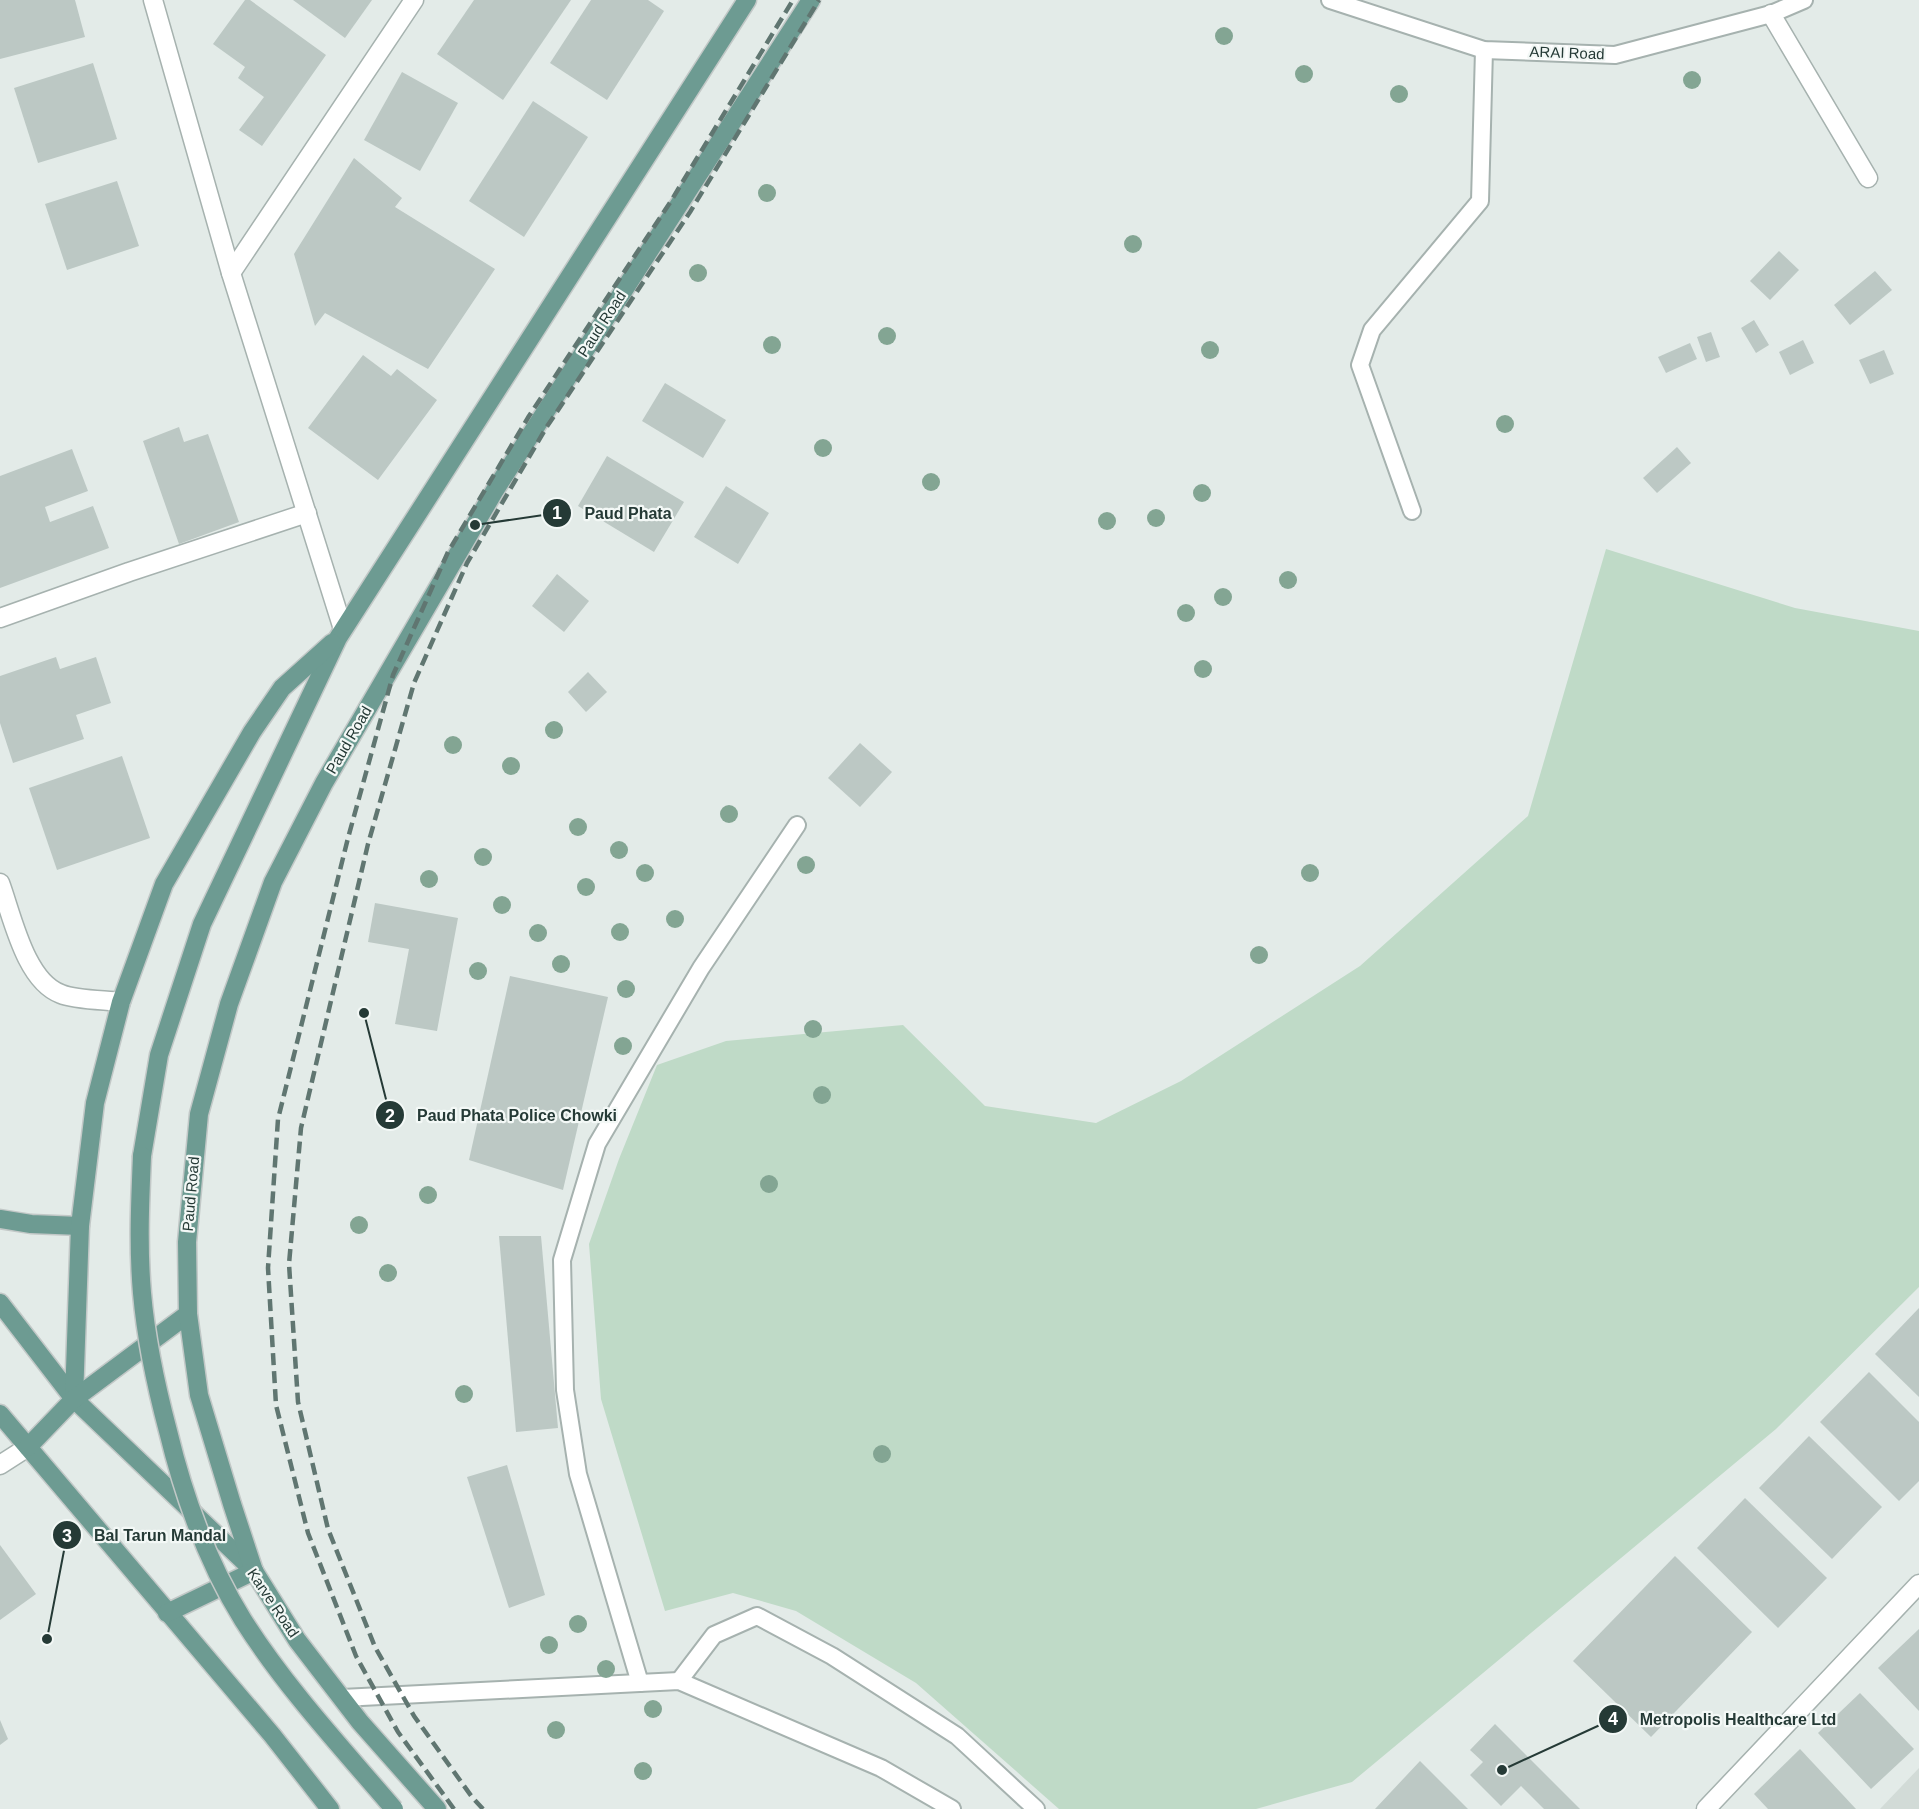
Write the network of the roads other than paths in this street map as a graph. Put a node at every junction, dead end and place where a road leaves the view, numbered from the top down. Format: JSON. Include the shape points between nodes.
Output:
{"nodes":[{"id":1,"x":153,"y":0,"type":"edge"},
{"id":2,"x":414,"y":0,"type":"edge"},
{"id":3,"x":747,"y":0,"type":"edge"},
{"id":4,"x":811,"y":0,"type":"edge"},
{"id":5,"x":1330,"y":0,"type":"edge"},
{"id":6,"x":1804,"y":0,"type":"edge"},
{"id":7,"x":1771,"y":14,"type":"junction"},
{"id":8,"x":1484,"y":50,"type":"junction"},
{"id":9,"x":1868,"y":178,"type":"dead end"},
{"id":10,"x":231,"y":273,"type":"junction"},
{"id":11,"x":1412,"y":511,"type":"dead end"},
{"id":12,"x":307,"y":513,"type":"junction"},
{"id":13,"x":0,"y":618,"type":"edge"},
{"id":14,"x":341,"y":633,"type":"junction"},
{"id":15,"x":797,"y":825,"type":"dead end"},
{"id":16,"x":0,"y":883,"type":"edge"},
{"id":17,"x":121,"y":1002,"type":"junction"},
{"id":18,"x":0,"y":1219,"type":"edge"},
{"id":19,"x":80,"y":1226,"type":"junction"},
{"id":20,"x":0,"y":1303,"type":"edge"},
{"id":21,"x":188,"y":1314,"type":"junction"},
{"id":22,"x":74,"y":1399,"type":"junction"},
{"id":23,"x":0,"y":1414,"type":"edge"},
{"id":24,"x":28,"y":1447,"type":"junction"},
{"id":25,"x":0,"y":1465,"type":"edge"},
{"id":26,"x":254,"y":1571,"type":"junction"},
{"id":27,"x":1919,"y":1584,"type":"edge"},
{"id":28,"x":167,"y":1613,"type":"junction"},
{"id":29,"x":679,"y":1681,"type":"junction"},
{"id":30,"x":640,"y":1683,"type":"junction"},
{"id":31,"x":342,"y":1698,"type":"junction"},
{"id":32,"x":330,"y":1809,"type":"edge"},
{"id":33,"x":394,"y":1809,"type":"edge"},
{"id":34,"x":437,"y":1809,"type":"edge"},
{"id":35,"x":952,"y":1809,"type":"edge"},
{"id":36,"x":1036,"y":1809,"type":"edge"},
{"id":37,"x":1706,"y":1809,"type":"edge"}],
"edges":[{"from":1,"to":10,"type":"street"},
{"from":2,"to":10,"type":"street"},
{"from":3,"to":14,"type":"main road"},
{"from":4,"to":21,"type":"main road","name":"Paud Road","via":[[495,490],[324,783],[273,882],[229,1004],[199,1114],[187,1242]]},
{"from":5,"to":8,"type":"lane","name":"ARAI Road"},
{"from":6,"to":7,"type":"lane","name":"ARAI Road"},
{"from":7,"to":8,"type":"lane","name":"ARAI Road","via":[[1615,55]]},
{"from":7,"to":9,"type":"street"},
{"from":8,"to":11,"type":"lane","via":[[1480,201],[1372,330],[1360,365]]},
{"from":10,"to":12,"type":"street"},
{"from":12,"to":13,"type":"street"},
{"from":12,"to":14,"type":"street"},
{"from":14,"to":17,"type":"main road","via":[[282,688],[252,732],[164,884]]},
{"from":14,"to":33,"type":"main road","bridge":true,"via":[[202,924],[159,1055],[142,1156],[142,1293],[155,1383],[179,1475],[208,1557],[243,1620],[287,1682]]},
{"from":15,"to":30,"type":"lane","via":[[701,968],[597,1144],[562,1260],[565,1390],[578,1474]]},
{"from":16,"to":17,"type":"street","via":[[26,955],[44,984],[63,996]]},
{"from":17,"to":19,"type":"main road","via":[[95,1103]]},
{"from":18,"to":19,"type":"main road"},
{"from":19,"to":22,"type":"main road"},
{"from":20,"to":22,"type":"main road","name":"Karve Road"},
{"from":21,"to":22,"type":"main road"},
{"from":21,"to":26,"type":"main road","name":"Paud Road","via":[[199,1395]]},
{"from":22,"to":24,"type":"main road"},
{"from":22,"to":26,"type":"main road","name":"Karve Road"},
{"from":23,"to":24,"type":"main road"},
{"from":24,"to":25,"type":"street"},
{"from":24,"to":28,"type":"main road"},
{"from":26,"to":28,"type":"main road"},
{"from":26,"to":31,"type":"main road","name":"Karve Road","via":[[297,1640]]},
{"from":27,"to":37,"type":"street"},
{"from":28,"to":32,"type":"main road"},
{"from":29,"to":30,"type":"lane"},
{"from":29,"to":35,"type":"lane","via":[[881,1768]]},
{"from":29,"to":36,"type":"lane","via":[[714,1635],[757,1616],[832,1656],[957,1736]]},
{"from":30,"to":31,"type":"lane"},
{"from":31,"to":34,"type":"main road","name":"Karve Road"}]}
